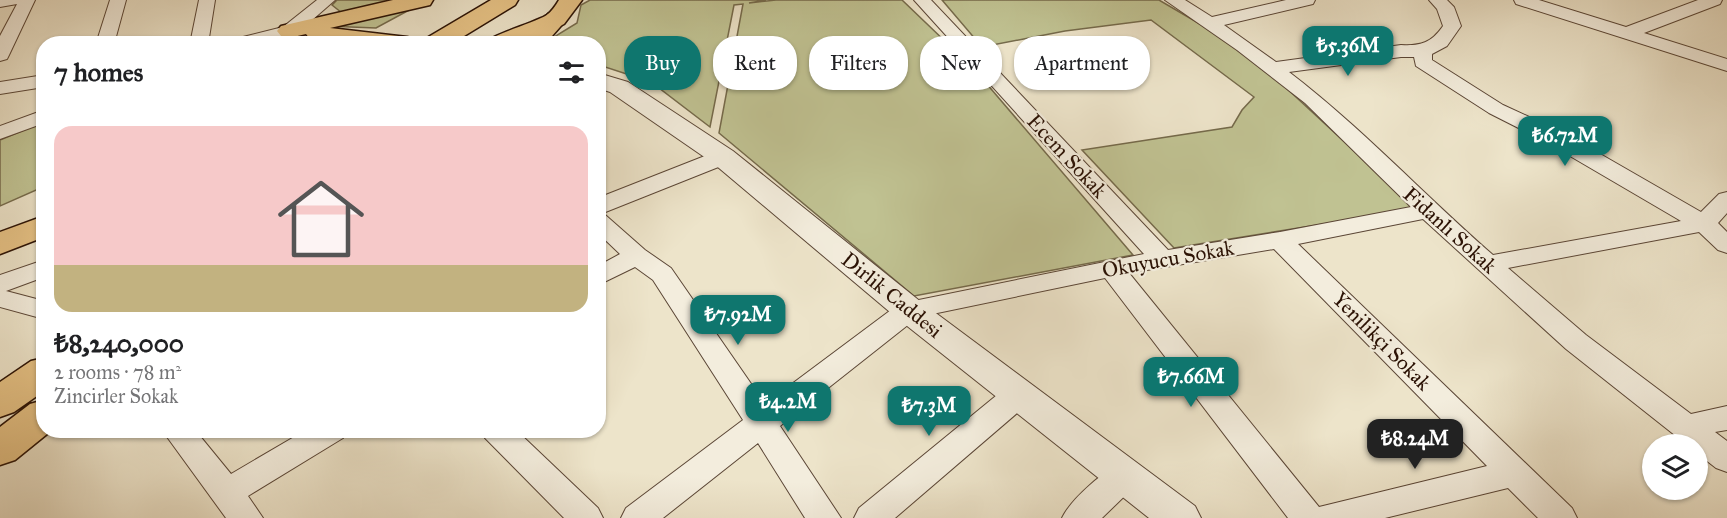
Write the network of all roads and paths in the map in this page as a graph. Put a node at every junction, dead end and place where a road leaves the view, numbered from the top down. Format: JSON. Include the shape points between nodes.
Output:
{"nodes":[{"id":1,"x":11,"y":0,"type":"edge"},
{"id":2,"x":27,"y":0,"type":"edge"},
{"id":3,"x":118,"y":0,"type":"edge"},
{"id":4,"x":207,"y":0,"type":"edge"},
{"id":5,"x":327,"y":0,"type":"edge"},
{"id":6,"x":507,"y":0,"type":"edge"},
{"id":7,"x":571,"y":0,"type":"edge"},
{"id":8,"x":922,"y":0,"type":"edge"},
{"id":9,"x":1173,"y":0,"type":"edge"},
{"id":10,"x":1307,"y":0,"type":"edge"},
{"id":11,"x":1437,"y":0,"type":"edge"},
{"id":12,"x":1522,"y":0,"type":"edge"},
{"id":13,"x":1714,"y":0,"type":"edge"},
{"id":14,"x":0,"y":2,"type":"edge"},
{"id":15,"x":430,"y":3,"type":"edge"},
{"id":16,"x":556,"y":19,"type":"junction"},
{"id":17,"x":1211,"y":23,"type":"junction"},
{"id":18,"x":1627,"y":33,"type":"junction"},
{"id":19,"x":107,"y":36,"type":"edge"},
{"id":20,"x":200,"y":36,"type":"edge"},
{"id":21,"x":292,"y":36,"type":"edge"},
{"id":22,"x":295,"y":36,"type":"edge"},
{"id":23,"x":382,"y":36,"type":"edge"},
{"id":24,"x":447,"y":36,"type":"edge"},
{"id":25,"x":521,"y":36,"type":"edge"},
{"id":26,"x":539,"y":36,"type":"edge"},
{"id":27,"x":1727,"y":50,"type":"edge"},
{"id":28,"x":1423,"y":52,"type":"junction"},
{"id":29,"x":1689,"y":53,"type":"junction"},
{"id":30,"x":0,"y":55,"type":"edge"},
{"id":31,"x":1727,"y":65,"type":"edge"},
{"id":32,"x":1273,"y":68,"type":"junction"},
{"id":33,"x":36,"y":82,"type":"edge"},
{"id":34,"x":606,"y":83,"type":"edge"},
{"id":35,"x":0,"y":88,"type":"edge"},
{"id":36,"x":36,"y":119,"type":"edge"},
{"id":37,"x":0,"y":133,"type":"edge"},
{"id":38,"x":723,"y":157,"type":"junction"},
{"id":39,"x":1727,"y":199,"type":"edge"},
{"id":40,"x":606,"y":204,"type":"edge"},
{"id":41,"x":36,"y":206,"type":"edge"},
{"id":42,"x":1428,"y":211,"type":"junction"},
{"id":43,"x":0,"y":222,"type":"edge"},
{"id":44,"x":1704,"y":224,"type":"junction"},
{"id":45,"x":606,"y":227,"type":"edge"},
{"id":46,"x":36,"y":228,"type":"edge"},
{"id":47,"x":1280,"y":240,"type":"junction"},
{"id":48,"x":0,"y":244,"type":"edge"},
{"id":49,"x":1727,"y":244,"type":"edge"},
{"id":50,"x":636,"y":256,"type":"junction"},
{"id":51,"x":1162,"y":259,"type":"junction"},
{"id":52,"x":1487,"y":264,"type":"junction"},
{"id":53,"x":1111,"y":268,"type":"junction"},
{"id":54,"x":36,"y":271,"type":"edge"},
{"id":55,"x":606,"y":273,"type":"edge"},
{"id":56,"x":0,"y":284,"type":"edge"},
{"id":57,"x":0,"y":298,"type":"edge"},
{"id":58,"x":36,"y":308,"type":"edge"},
{"id":59,"x":909,"y":310,"type":"junction"},
{"id":60,"x":36,"y":377,"type":"edge"},
{"id":61,"x":1019,"y":394,"type":"junction"},
{"id":62,"x":0,"y":402,"type":"edge"},
{"id":63,"x":1727,"y":418,"type":"edge"},
{"id":64,"x":36,"y":421,"type":"edge"},
{"id":65,"x":762,"y":423,"type":"junction"},
{"id":66,"x":1685,"y":427,"type":"junction"},
{"id":67,"x":183,"y":438,"type":"edge"},
{"id":68,"x":319,"y":438,"type":"edge"},
{"id":69,"x":504,"y":438,"type":"edge"},
{"id":70,"x":0,"y":448,"type":"edge"},
{"id":71,"x":1727,"y":459,"type":"edge"},
{"id":72,"x":1515,"y":473,"type":"junction"},
{"id":73,"x":1125,"y":475,"type":"junction"},
{"id":74,"x":226,"y":493,"type":"junction"},
{"id":75,"x":246,"y":518,"type":"edge"},
{"id":76,"x":586,"y":518,"type":"edge"},
{"id":77,"x":638,"y":518,"type":"edge"},
{"id":78,"x":824,"y":518,"type":"edge"},
{"id":79,"x":871,"y":518,"type":"edge"},
{"id":80,"x":1079,"y":518,"type":"edge"},
{"id":81,"x":1180,"y":518,"type":"edge"},
{"id":82,"x":1308,"y":518,"type":"edge"},
{"id":83,"x":1327,"y":518,"type":"edge"},
{"id":84,"x":1560,"y":518,"type":"edge"}],
"edges":[{"from":1,"to":14,"type":"street"},
{"from":2,"to":30,"type":"street"},
{"from":3,"to":19,"type":"street"},
{"from":4,"to":20,"type":"street"},
{"from":5,"to":21,"type":"street"},
{"from":6,"to":24,"type":"main road"},
{"from":7,"to":16,"type":"main road"},
{"from":8,"to":51,"type":"street","name":"Ecem Sokak"},
{"from":9,"to":17,"type":"street","name":"Fidanlı Sokak"},
{"from":10,"to":17,"type":"street"},
{"from":11,"to":28,"type":"street","via":[[1445,7],[1452,26],[1441,42]]},
{"from":12,"to":18,"type":"street"},
{"from":13,"to":18,"type":"street"},
{"from":15,"to":22,"type":"main road"},
{"from":15,"to":23,"type":"main road"},
{"from":16,"to":25,"type":"main road"},
{"from":16,"to":26,"type":"main road"},
{"from":17,"to":32,"type":"street","name":"Fidanlı Sokak"},
{"from":18,"to":29,"type":"street"},
{"from":27,"to":29,"type":"street"},
{"from":28,"to":32,"type":"street","via":[[1401,51]]},
{"from":28,"to":44,"type":"street","via":[[1423,62],[1442,77]]},
{"from":29,"to":31,"type":"street"},
{"from":32,"to":42,"type":"street","name":"Fidanlı Sokak","via":[[1312,99]]},
{"from":33,"to":35,"type":"street"},
{"from":34,"to":38,"type":"street","name":"Dirlik Caddesi","via":[[620,87]]},
{"from":36,"to":37,"type":"street"},
{"from":38,"to":40,"type":"street"},
{"from":38,"to":59,"type":"street","name":"Dirlik Caddesi"},
{"from":39,"to":44,"type":"street"},
{"from":41,"to":43,"type":"main road"},
{"from":42,"to":47,"type":"street","name":"Okuyucu Sokak"},
{"from":42,"to":52,"type":"street","name":"Fidanlı Sokak"},
{"from":44,"to":49,"type":"street"},
{"from":44,"to":52,"type":"street"},
{"from":45,"to":50,"type":"street"},
{"from":46,"to":48,"type":"main road"},
{"from":47,"to":51,"type":"street","name":"Okuyucu Sokak"},
{"from":47,"to":72,"type":"street","name":"Yenilikçi Sokak"},
{"from":50,"to":55,"type":"street"},
{"from":50,"to":65,"type":"street","via":[[662,274]]},
{"from":51,"to":53,"type":"street","name":"Okuyucu Sokak"},
{"from":52,"to":66,"type":"street","name":"Fidanlı Sokak","via":[[1576,342]]},
{"from":53,"to":59,"type":"street","name":"Okuyucu Sokak"},
{"from":53,"to":82,"type":"street"},
{"from":54,"to":56,"type":"street"},
{"from":57,"to":58,"type":"street"},
{"from":59,"to":61,"type":"street","name":"Dirlik Caddesi"},
{"from":59,"to":65,"type":"street"},
{"from":60,"to":62,"type":"main road"},
{"from":61,"to":73,"type":"street","name":"Dirlik Caddesi"},
{"from":61,"to":79,"type":"street"},
{"from":63,"to":66,"type":"street"},
{"from":64,"to":70,"type":"main road"},
{"from":65,"to":77,"type":"street"},
{"from":65,"to":78,"type":"street"},
{"from":66,"to":71,"type":"street","name":"Fidanlı Sokak"},
{"from":67,"to":74,"type":"street"},
{"from":68,"to":74,"type":"street"},
{"from":69,"to":76,"type":"street"},
{"from":72,"to":83,"type":"street"},
{"from":72,"to":84,"type":"street","name":"Yenilikçi Sokak"},
{"from":73,"to":80,"type":"street"},
{"from":73,"to":81,"type":"street","name":"Dirlik Caddesi"},
{"from":74,"to":75,"type":"street"}]}
